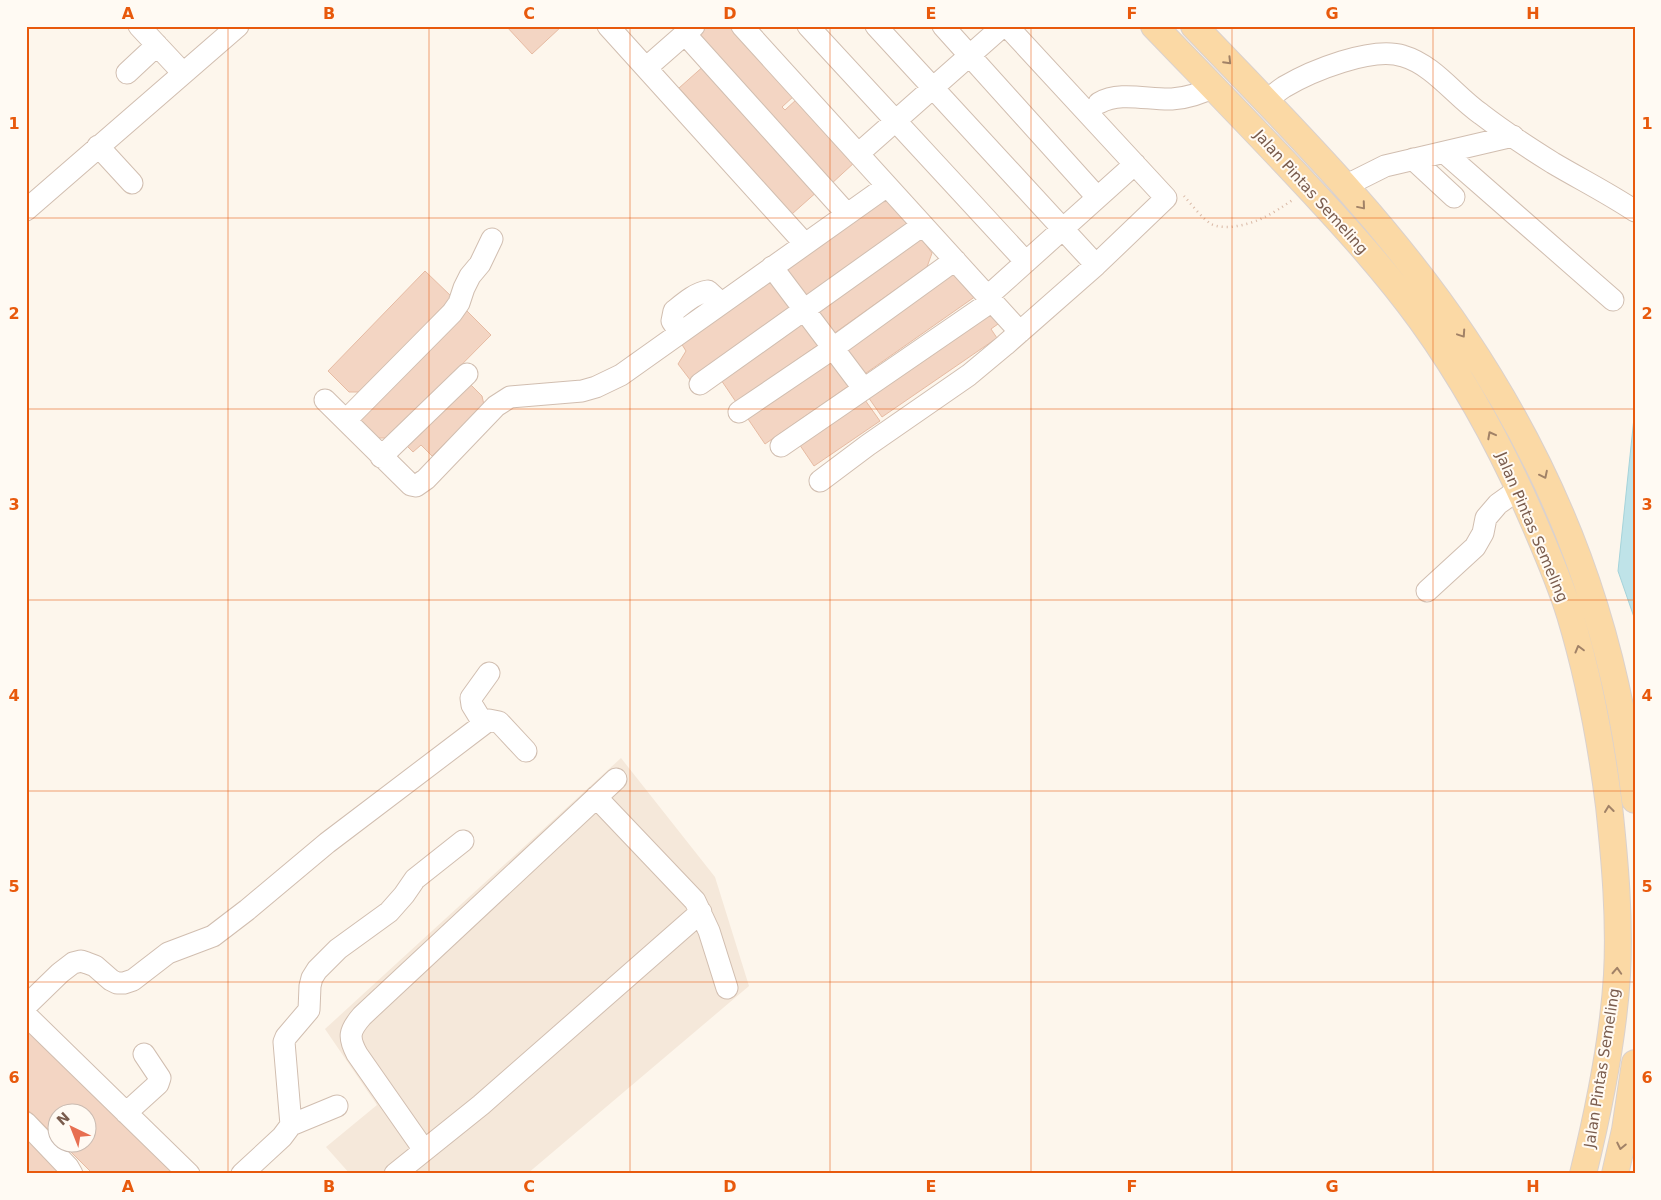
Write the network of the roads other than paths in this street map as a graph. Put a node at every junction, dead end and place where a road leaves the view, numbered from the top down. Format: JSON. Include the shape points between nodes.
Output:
{"nodes":[{"id":1,"x":139,"y":26,"type":"edge"},
{"id":2,"x":238,"y":26,"type":"edge"},
{"id":3,"x":742,"y":26,"type":"edge"},
{"id":4,"x":808,"y":26,"type":"edge"},
{"id":5,"x":876,"y":26,"type":"edge"},
{"id":6,"x":943,"y":26,"type":"edge"},
{"id":7,"x":1005,"y":26,"type":"edge"},
{"id":8,"x":1154,"y":26,"type":"edge"},
{"id":9,"x":1194,"y":26,"type":"edge"},
{"id":10,"x":611,"y":27,"type":"edge"},
{"id":11,"x":689,"y":30,"type":"edge"},
{"id":12,"x":157,"y":45,"type":"junction"},
{"id":13,"x":970,"y":56,"type":"junction"},
{"id":14,"x":646,"y":68,"type":"junction"},
{"id":15,"x":127,"y":73,"type":"dead end"},
{"id":16,"x":183,"y":73,"type":"junction"},
{"id":17,"x":1213,"y":87,"type":"junction"},
{"id":18,"x":934,"y":89,"type":"junction"},
{"id":19,"x":1266,"y":101,"type":"junction"},
{"id":20,"x":1098,"y":103,"type":"dead end"},
{"id":21,"x":896,"y":122,"type":"junction"},
{"id":22,"x":1513,"y":136,"type":"junction"},
{"id":23,"x":98,"y":146,"type":"junction"},
{"id":24,"x":1445,"y":152,"type":"junction"},
{"id":25,"x":858,"y":154,"type":"junction"},
{"id":26,"x":1413,"y":159,"type":"junction"},
{"id":27,"x":1134,"y":164,"type":"junction"},
{"id":28,"x":132,"y":183,"type":"dead end"},
{"id":29,"x":887,"y":186,"type":"junction"},
{"id":30,"x":1345,"y":186,"type":"junction"},
{"id":31,"x":1097,"y":197,"type":"junction"},
{"id":32,"x":1454,"y":197,"type":"dead end"},
{"id":33,"x":26,"y":210,"type":"edge"},
{"id":34,"x":1635,"y":211,"type":"edge"},
{"id":35,"x":847,"y":214,"type":"junction"},
{"id":36,"x":923,"y":225,"type":"junction"},
{"id":37,"x":1062,"y":229,"type":"junction"},
{"id":38,"x":492,"y":239,"type":"dead end"},
{"id":39,"x":805,"y":244,"type":"junction"},
{"id":40,"x":955,"y":260,"type":"junction"},
{"id":41,"x":1026,"y":262,"type":"junction"},
{"id":42,"x":1096,"y":265,"type":"junction"},
{"id":43,"x":772,"y":268,"type":"junction"},
{"id":44,"x":990,"y":298,"type":"junction"},
{"id":45,"x":1612,"y":300,"type":"dead end"},
{"id":46,"x":804,"y":310,"type":"junction"},
{"id":47,"x":1020,"y":332,"type":"junction"},
{"id":48,"x":832,"y":349,"type":"junction"},
{"id":49,"x":467,"y":374,"type":"dead end"},
{"id":50,"x":700,"y":384,"type":"dead end"},
{"id":51,"x":863,"y":388,"type":"junction"},
{"id":52,"x":325,"y":400,"type":"dead end"},
{"id":53,"x":739,"y":412,"type":"dead end"},
{"id":54,"x":346,"y":420,"type":"junction"},
{"id":55,"x":781,"y":446,"type":"dead end"},
{"id":56,"x":381,"y":456,"type":"junction"},
{"id":57,"x":820,"y":481,"type":"dead end"},
{"id":58,"x":1520,"y":490,"type":"junction"},
{"id":59,"x":1427,"y":591,"type":"dead end"},
{"id":60,"x":489,"y":673,"type":"dead end"},
{"id":61,"x":483,"y":723,"type":"junction"},
{"id":62,"x":526,"y":751,"type":"dead end"},
{"id":63,"x":616,"y":779,"type":"dead end"},
{"id":64,"x":596,"y":797,"type":"junction"},
{"id":65,"x":1635,"y":800,"type":"edge"},
{"id":66,"x":462,"y":840,"type":"dead end"},
{"id":67,"x":700,"y":912,"type":"junction"},
{"id":68,"x":728,"y":988,"type":"dead end"},
{"id":69,"x":26,"y":1006,"type":"edge"},
{"id":70,"x":26,"y":1015,"type":"edge"},
{"id":71,"x":144,"y":1054,"type":"dead end"},
{"id":72,"x":1635,"y":1063,"type":"edge"},
{"id":73,"x":337,"y":1106,"type":"dead end"},
{"id":74,"x":126,"y":1113,"type":"junction"},
{"id":75,"x":26,"y":1123,"type":"edge"},
{"id":76,"x":291,"y":1125,"type":"junction"},
{"id":77,"x":424,"y":1150,"type":"junction"},
{"id":78,"x":72,"y":1174,"type":"edge"},
{"id":79,"x":189,"y":1174,"type":"edge"},
{"id":80,"x":242,"y":1174,"type":"edge"},
{"id":81,"x":395,"y":1174,"type":"edge"},
{"id":82,"x":1583,"y":1174,"type":"edge"},
{"id":83,"x":1615,"y":1174,"type":"edge"}],
"edges":[{"from":1,"to":12,"type":"street"},
{"from":2,"to":16,"type":"street"},
{"from":3,"to":25,"type":"street"},
{"from":4,"to":21,"type":"street"},
{"from":5,"to":18,"type":"street"},
{"from":6,"to":13,"type":"street"},
{"from":7,"to":13,"type":"street"},
{"from":7,"to":27,"type":"street"},
{"from":8,"to":17,"type":"main road","name":"Jalan Pintas Semeling"},
{"from":9,"to":19,"type":"main road","name":"Jalan Pintas Semeling","one_way":true},
{"from":10,"to":14,"type":"street"},
{"from":11,"to":14,"type":"street"},
{"from":11,"to":35,"type":"street"},
{"from":12,"to":15,"type":"street"},
{"from":12,"to":16,"type":"street"},
{"from":13,"to":18,"type":"street"},
{"from":13,"to":31,"type":"street"},
{"from":14,"to":39,"type":"street"},
{"from":16,"to":23,"type":"street"},
{"from":17,"to":20,"type":"street","via":[[1192,96],[1172,99],[1116,97]]},
{"from":58,"to":17,"type":"main road","name":"Jalan Pintas Semeling","one_way":true,"via":[[1468,393],[1425,326],[1381,269]]},
{"from":18,"to":21,"type":"street"},
{"from":18,"to":37,"type":"street"},
{"from":19,"to":22,"type":"street","via":[[1283,87],[1315,71],[1378,54],[1402,55],[1420,64],[1480,114]]},
{"from":19,"to":30,"type":"main road","name":"Jalan Pintas Semeling"},
{"from":21,"to":25,"type":"street"},
{"from":21,"to":41,"type":"street"},
{"from":22,"to":24,"type":"street"},
{"from":22,"to":34,"type":"street"},
{"from":23,"to":28,"type":"street"},
{"from":23,"to":33,"type":"street"},
{"from":24,"to":26,"type":"street"},
{"from":24,"to":45,"type":"street"},
{"from":25,"to":29,"type":"street"},
{"from":26,"to":30,"type":"street","via":[[1386,166]]},
{"from":26,"to":32,"type":"street"},
{"from":27,"to":31,"type":"street"},
{"from":27,"to":42,"type":"street","via":[[1166,198]]},
{"from":29,"to":35,"type":"street"},
{"from":29,"to":36,"type":"street"},
{"from":30,"to":65,"type":"main road","name":"Jalan Pintas Semeling","one_way":true,"via":[[1420,277],[1464,337],[1545,478],[1585,574],[1608,650],[1620,700]]},
{"from":31,"to":37,"type":"street"},
{"from":35,"to":39,"type":"street"},
{"from":36,"to":40,"type":"street"},
{"from":36,"to":46,"type":"street"},
{"from":37,"to":41,"type":"street"},
{"from":37,"to":42,"type":"street"},
{"from":38,"to":54,"type":"street","via":[[452,313]]},
{"from":39,"to":43,"type":"street"},
{"from":40,"to":44,"type":"street"},
{"from":40,"to":48,"type":"street"},
{"from":41,"to":44,"type":"street"},
{"from":42,"to":47,"type":"street"},
{"from":43,"to":46,"type":"street"},
{"from":43,"to":56,"type":"street","via":[[621,375],[582,390],[503,400],[416,486]]},
{"from":44,"to":47,"type":"street"},
{"from":44,"to":51,"type":"street"},
{"from":46,"to":48,"type":"street"},
{"from":46,"to":50,"type":"street"},
{"from":47,"to":57,"type":"street","via":[[969,375]]},
{"from":48,"to":51,"type":"street"},
{"from":48,"to":53,"type":"street"},
{"from":49,"to":56,"type":"street"},
{"from":51,"to":55,"type":"street"},
{"from":52,"to":54,"type":"street"},
{"from":54,"to":56,"type":"street"},
{"from":58,"to":59,"type":"street","via":[[1498,504],[1486,518],[1476,547]]},
{"from":82,"to":58,"type":"main road","name":"Jalan Pintas Semeling","one_way":true,"via":[[1599,1103],[1617,973],[1618,916],[1612,834],[1595,714],[1571,617]]},
{"from":60,"to":61,"type":"street","via":[[471,698]]},
{"from":61,"to":62,"type":"street","via":[[489,720],[499,722]]},
{"from":61,"to":69,"type":"street","via":[[213,936],[168,953],[124,983],[111,980],[95,966],[81,961],[73,963]]},
{"from":63,"to":64,"type":"street"},
{"from":64,"to":67,"type":"street","via":[[695,901]]},
{"from":64,"to":77,"type":"street","via":[[362,1016],[351,1031],[350,1039],[357,1054]]},
{"from":66,"to":76,"type":"street","via":[[415,879],[389,912],[338,949],[312,978],[309,1010],[284,1042]]},
{"from":67,"to":68,"type":"street"},
{"from":67,"to":77,"type":"street","via":[[481,1105]]},
{"from":70,"to":74,"type":"street"},
{"from":71,"to":74,"type":"street","via":[[160,1078],[158,1084]]},
{"from":72,"to":83,"type":"main road","name":"Jalan Pintas Semeling","one_way":true},
{"from":73,"to":76,"type":"street"},
{"from":74,"to":79,"type":"street"},
{"from":75,"to":78,"type":"street"},
{"from":76,"to":80,"type":"street"},
{"from":77,"to":81,"type":"street"}]}
